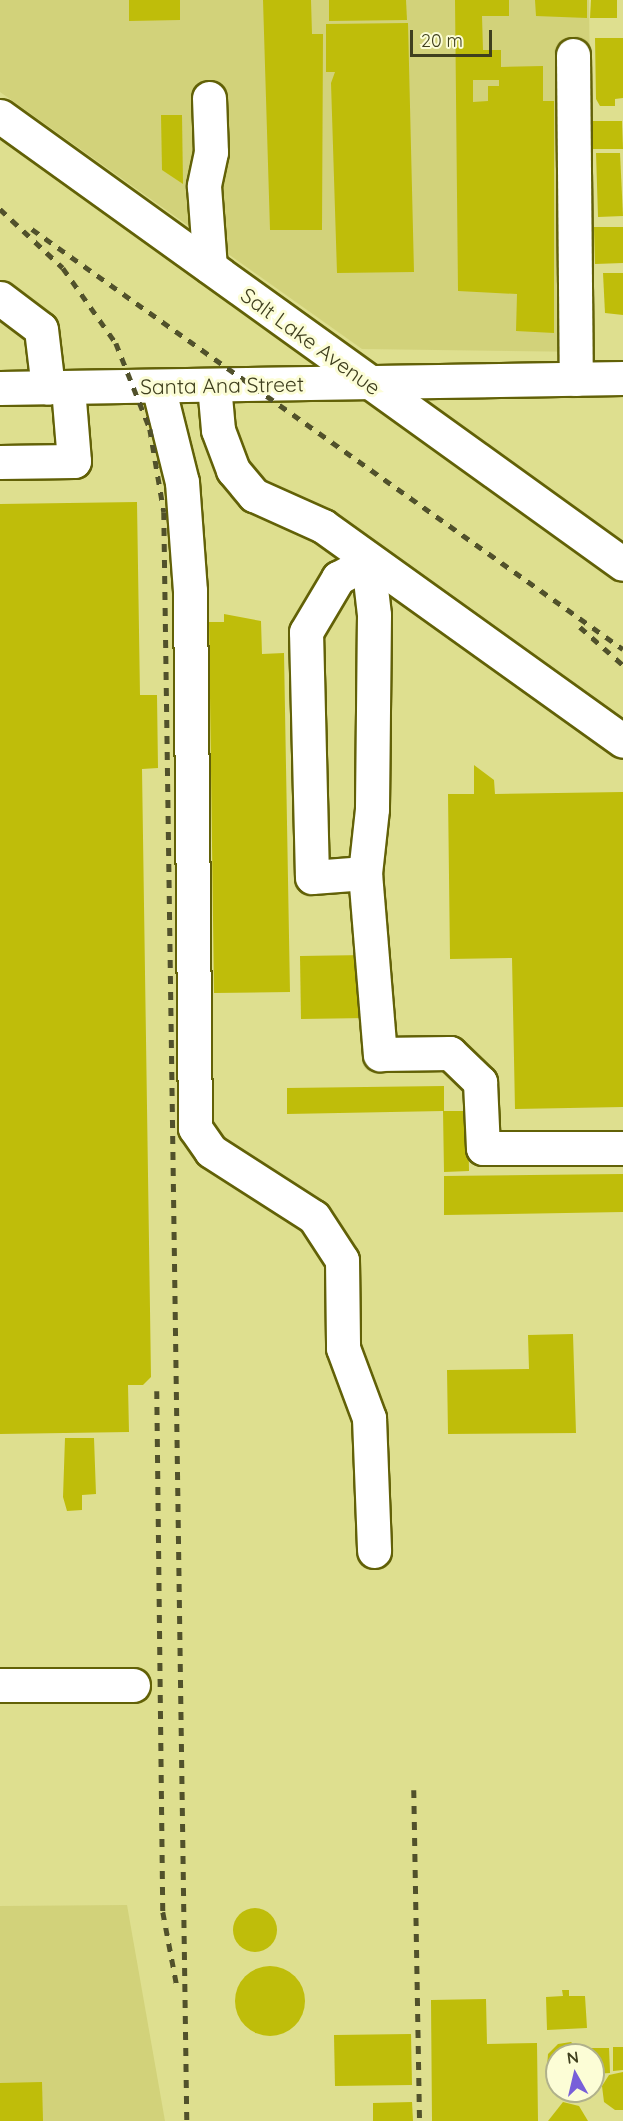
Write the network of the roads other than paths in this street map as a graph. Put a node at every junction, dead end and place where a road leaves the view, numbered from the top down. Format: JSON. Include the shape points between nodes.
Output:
{"nodes":[{"id":1,"x":573,"y":55,"type":"dead end"},
{"id":2,"x":209,"y":98,"type":"dead end"},
{"id":3,"x":0,"y":116,"type":"edge"},
{"id":4,"x":210,"y":267,"type":"junction"},
{"id":5,"x":0,"y":298,"type":"edge"},
{"id":6,"x":623,"y":378,"type":"edge"},
{"id":7,"x":576,"y":379,"type":"junction"},
{"id":8,"x":363,"y":381,"type":"junction"},
{"id":9,"x":214,"y":385,"type":"junction"},
{"id":10,"x":158,"y":386,"type":"junction"},
{"id":11,"x":0,"y":388,"type":"edge"},
{"id":12,"x":58,"y":388,"type":"junction"},
{"id":13,"x":0,"y":462,"type":"edge"},
{"id":14,"x":368,"y":562,"type":"junction"},
{"id":15,"x":623,"y":564,"type":"edge"},
{"id":16,"x":623,"y":741,"type":"edge"},
{"id":17,"x":365,"y":873,"type":"junction"},
{"id":18,"x":623,"y":1148,"type":"edge"},
{"id":19,"x":374,"y":1551,"type":"dead end"},
{"id":20,"x":0,"y":1685,"type":"edge"},
{"id":21,"x":133,"y":1685,"type":"dead end"}],
"edges":[{"from":1,"to":7,"type":"street"},
{"from":2,"to":4,"type":"street","via":[[211,152],[204,186]]},
{"from":3,"to":4,"type":"street","name":"Salt Lake Avenue"},
{"from":4,"to":8,"type":"street","name":"Salt Lake Avenue"},
{"from":5,"to":12,"type":"street","via":[[41,329]]},
{"from":6,"to":7,"type":"street","name":"Santa Ana Street"},
{"from":7,"to":8,"type":"street","name":"Santa Ana Street"},
{"from":8,"to":9,"type":"street","name":"Santa Ana Street"},
{"from":8,"to":15,"type":"street","name":"Salt Lake Avenue"},
{"from":9,"to":10,"type":"street","name":"Santa Ana Street"},
{"from":9,"to":14,"type":"street","via":[[218,430],[233,470],[254,495],[323,526]]},
{"from":10,"to":12,"type":"street","name":"Santa Ana Street"},
{"from":10,"to":19,"type":"street","via":[[182,482],[190,591],[195,1128],[211,1151],[314,1217],[342,1260],[343,1348],[369,1418]]},
{"from":11,"to":12,"type":"street","name":"Santa Ana Street"},
{"from":12,"to":13,"type":"street","via":[[74,461]]},
{"from":14,"to":16,"type":"street"},
{"from":14,"to":17,"type":"street","via":[[374,615],[372,809]]},
{"from":14,"to":17,"type":"street","via":[[338,578],[306,632],[312,877]]},
{"from":17,"to":18,"type":"street","via":[[380,1054],[450,1053],[480,1082],[483,1148]]},
{"from":20,"to":21,"type":"street"}]}
